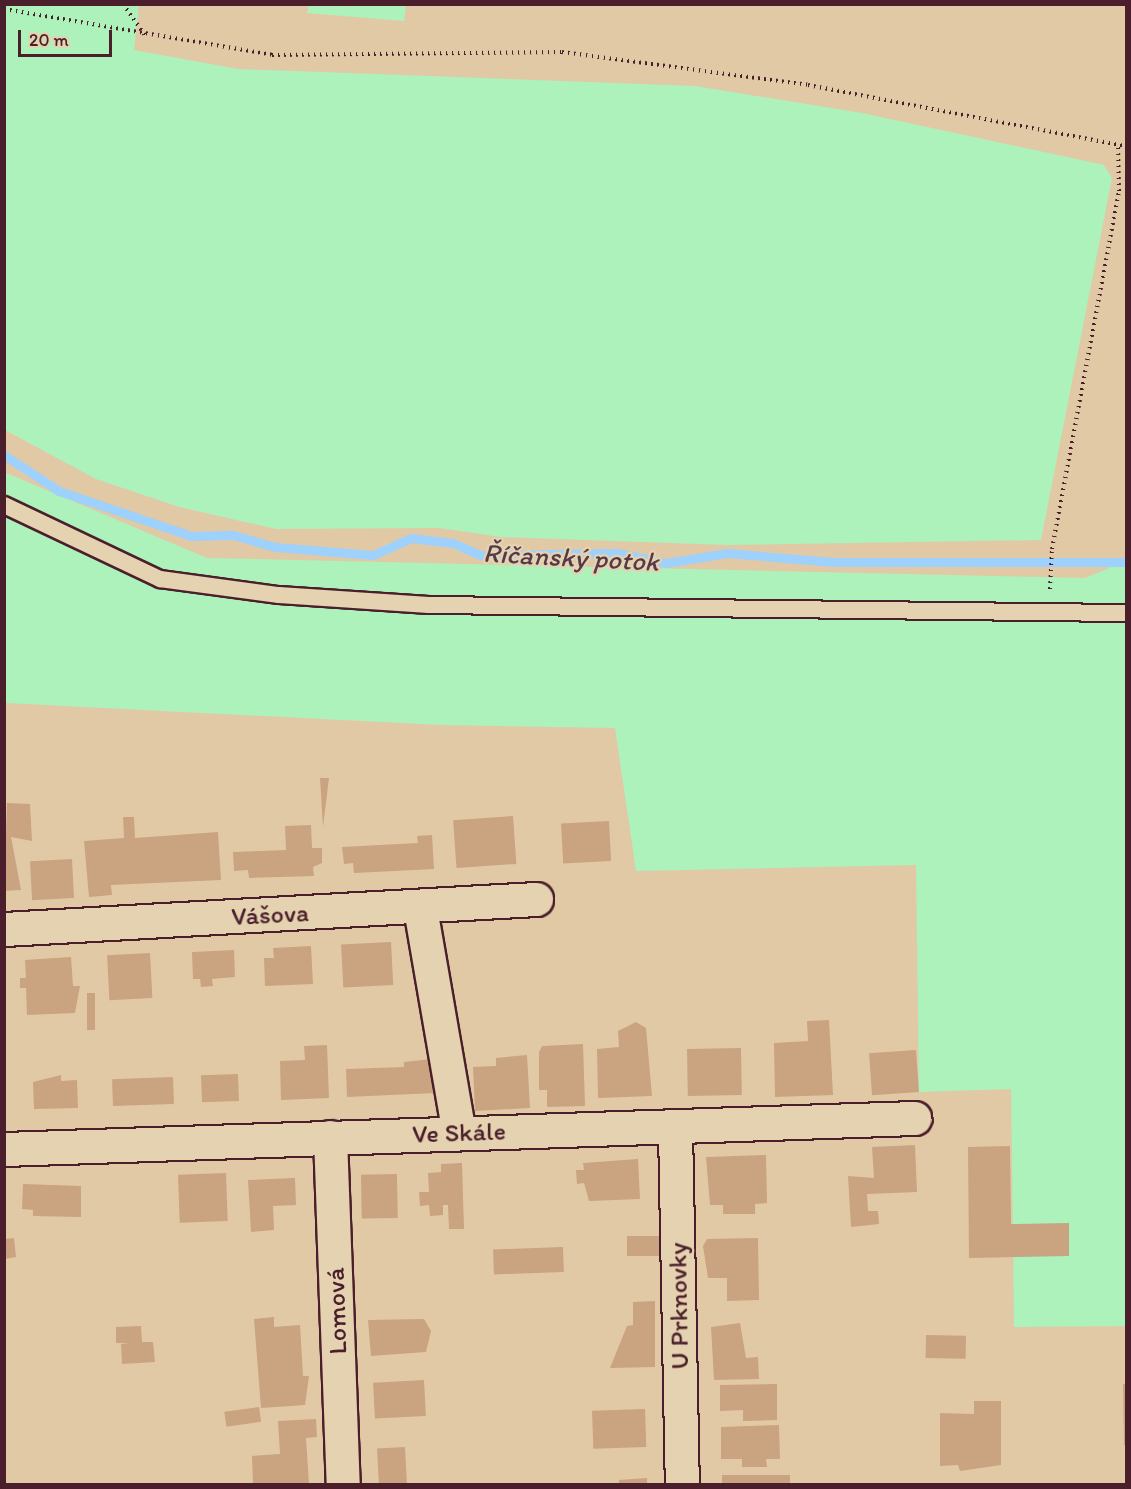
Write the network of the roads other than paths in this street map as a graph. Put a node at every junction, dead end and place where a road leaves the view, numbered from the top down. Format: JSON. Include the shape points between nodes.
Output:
{"nodes":[{"id":1,"x":4,"y":505,"type":"edge"},
{"id":2,"x":1126,"y":613,"type":"edge"},
{"id":3,"x":536,"y":899,"type":"dead end"},
{"id":4,"x":420,"y":908,"type":"junction"},
{"id":5,"x":4,"y":929,"type":"edge"},
{"id":6,"x":914,"y":1118,"type":"dead end"},
{"id":7,"x":675,"y":1128,"type":"junction"},
{"id":8,"x":459,"y":1132,"type":"junction"},
{"id":9,"x":330,"y":1137,"type":"junction"},
{"id":10,"x":4,"y":1149,"type":"edge"},
{"id":11,"x":343,"y":1485,"type":"edge"},
{"id":12,"x":682,"y":1485,"type":"edge"}],
"edges":[{"from":1,"to":2,"type":"lane","via":[[160,579],[279,595],[429,605]]},
{"from":3,"to":4,"type":"street","name":"Vášova"},
{"from":4,"to":5,"type":"street","name":"Vášova"},
{"from":4,"to":8,"type":"street"},
{"from":6,"to":7,"type":"street","name":"Ve Skále"},
{"from":7,"to":8,"type":"street","name":"Ve Skále"},
{"from":7,"to":12,"type":"street","name":"U Prknovky"},
{"from":8,"to":9,"type":"street","name":"Ve Skále"},
{"from":9,"to":10,"type":"street","name":"Ve Skále"},
{"from":9,"to":11,"type":"street","name":"Lomová"}]}
